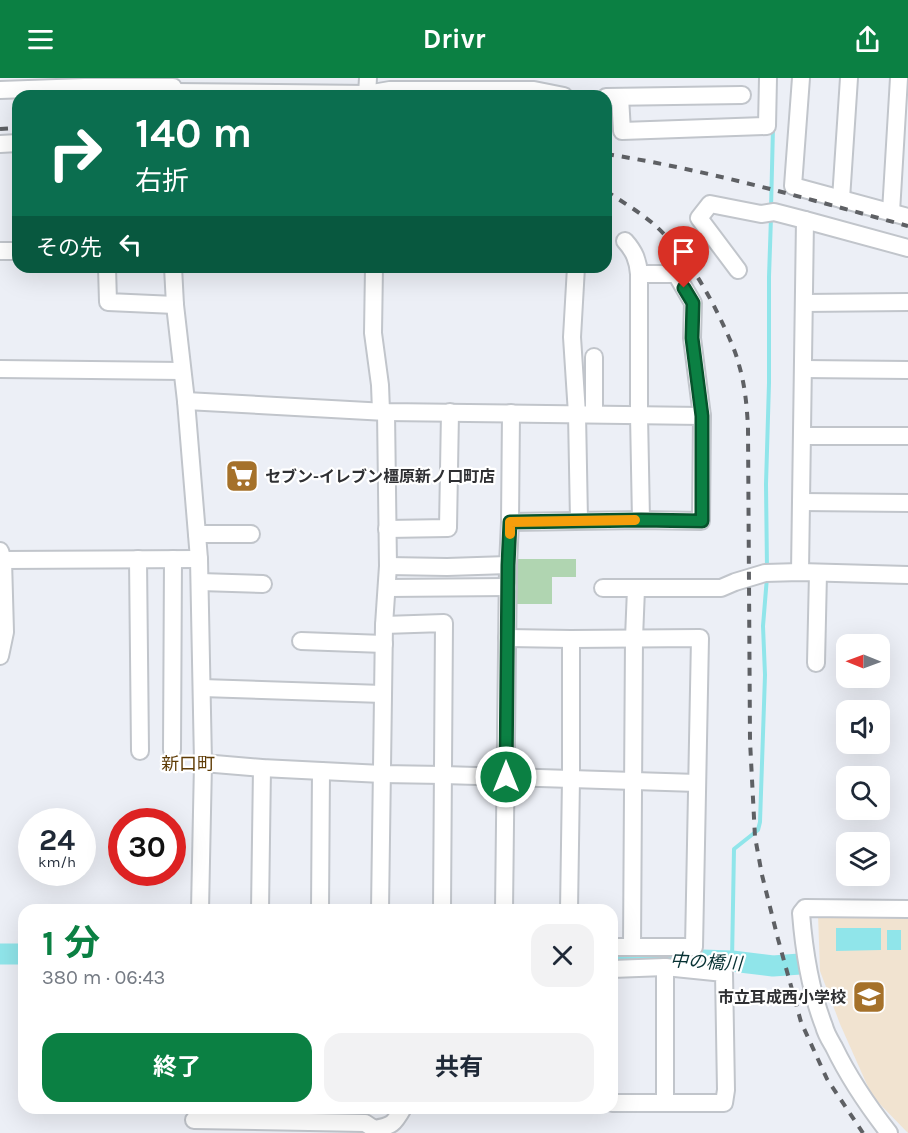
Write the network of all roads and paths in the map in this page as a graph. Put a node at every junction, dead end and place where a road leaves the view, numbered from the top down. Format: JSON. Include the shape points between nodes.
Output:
{"nodes":[{"id":1,"x":768,"y":78,"type":"edge"},
{"id":2,"x":801,"y":78,"type":"edge"},
{"id":3,"x":849,"y":78,"type":"edge"},
{"id":4,"x":899,"y":78,"type":"edge"},
{"id":5,"x":368,"y":86,"type":"edge"},
{"id":6,"x":173,"y":88,"type":"edge"},
{"id":7,"x":0,"y":90,"type":"edge"},
{"id":8,"x":390,"y":90,"type":"edge"},
{"id":9,"x":390,"y":90,"type":"edge"},
{"id":10,"x":534,"y":90,"type":"edge"},
{"id":11,"x":742,"y":95,"type":"dead end"},
{"id":12,"x":613,"y":97,"type":"edge"},
{"id":13,"x":842,"y":199,"type":"junction"},
{"id":14,"x":891,"y":212,"type":"junction"},
{"id":15,"x":908,"y":216,"type":"edge"},
{"id":16,"x":805,"y":220,"type":"junction"},
{"id":17,"x":625,"y":241,"type":"dead end"},
{"id":18,"x":908,"y":248,"type":"edge"},
{"id":19,"x":738,"y":270,"type":"dead end"},
{"id":20,"x":107,"y":273,"type":"edge"},
{"id":21,"x":173,"y":273,"type":"edge"},
{"id":22,"x":374,"y":273,"type":"edge"},
{"id":23,"x":576,"y":273,"type":"edge"},
{"id":24,"x":639,"y":274,"type":"junction"},
{"id":25,"x":908,"y":302,"type":"edge"},
{"id":26,"x":804,"y":303,"type":"junction"},
{"id":27,"x":175,"y":305,"type":"junction"},
{"id":28,"x":594,"y":357,"type":"dead end"},
{"id":29,"x":0,"y":369,"type":"edge"},
{"id":30,"x":803,"y":369,"type":"junction"},
{"id":31,"x":908,"y":370,"type":"edge"},
{"id":32,"x":182,"y":371,"type":"junction"},
{"id":33,"x":186,"y":401,"type":"junction"},
{"id":34,"x":383,"y":412,"type":"junction"},
{"id":35,"x":450,"y":412,"type":"junction"},
{"id":36,"x":511,"y":413,"type":"junction"},
{"id":37,"x":586,"y":414,"type":"junction"},
{"id":38,"x":639,"y":415,"type":"junction"},
{"id":39,"x":702,"y":416,"type":"junction"},
{"id":40,"x":802,"y":436,"type":"junction"},
{"id":41,"x":908,"y":436,"type":"edge"},
{"id":42,"x":801,"y":502,"type":"junction"},
{"id":43,"x":908,"y":503,"type":"edge"},
{"id":44,"x":579,"y":520,"type":"junction"},
{"id":45,"x":641,"y":520,"type":"junction"},
{"id":46,"x":510,"y":522,"type":"junction"},
{"id":47,"x":387,"y":529,"type":"junction"},
{"id":48,"x":197,"y":534,"type":"junction"},
{"id":49,"x":250,"y":534,"type":"dead end"},
{"id":50,"x":2,"y":555,"type":"edge"},
{"id":51,"x":138,"y":559,"type":"junction"},
{"id":52,"x":172,"y":559,"type":"junction"},
{"id":53,"x":200,"y":559,"type":"junction"},
{"id":54,"x":508,"y":565,"type":"junction"},
{"id":55,"x":388,"y":566,"type":"junction"},
{"id":56,"x":447,"y":567,"type":"junction"},
{"id":57,"x":800,"y":572,"type":"junction"},
{"id":58,"x":818,"y":573,"type":"junction"},
{"id":59,"x":908,"y":575,"type":"edge"},
{"id":60,"x":200,"y":582,"type":"junction"},
{"id":61,"x":263,"y":584,"type":"dead end"},
{"id":62,"x":508,"y":587,"type":"junction"},
{"id":63,"x":387,"y":588,"type":"junction"},
{"id":64,"x":447,"y":588,"type":"junction"},
{"id":65,"x":603,"y":588,"type":"dead end"},
{"id":66,"x":636,"y":589,"type":"junction"},
{"id":67,"x":384,"y":625,"type":"junction"},
{"id":68,"x":507,"y":638,"type":"junction"},
{"id":69,"x":634,"y":638,"type":"junction"},
{"id":70,"x":571,"y":639,"type":"junction"},
{"id":71,"x":301,"y":641,"type":"dead end"},
{"id":72,"x":384,"y":644,"type":"junction"},
{"id":73,"x":0,"y":656,"type":"edge"},
{"id":74,"x":816,"y":663,"type":"dead end"},
{"id":75,"x":202,"y":688,"type":"junction"},
{"id":76,"x":383,"y":694,"type":"junction"},
{"id":77,"x":172,"y":750,"type":"dead end"},
{"id":78,"x":140,"y":751,"type":"dead end"},
{"id":79,"x":203,"y":763,"type":"junction"},
{"id":80,"x":262,"y":768,"type":"junction"},
{"id":81,"x":321,"y":771,"type":"junction"},
{"id":82,"x":382,"y":774,"type":"junction"},
{"id":83,"x":443,"y":775,"type":"junction"},
{"id":84,"x":506,"y":777,"type":"junction"},
{"id":85,"x":571,"y":778,"type":"junction"},
{"id":86,"x":634,"y":781,"type":"junction"},
{"id":87,"x":697,"y":783,"type":"junction"},
{"id":88,"x":200,"y":904,"type":"edge"},
{"id":89,"x":260,"y":904,"type":"edge"},
{"id":90,"x":320,"y":904,"type":"edge"},
{"id":91,"x":380,"y":904,"type":"edge"},
{"id":92,"x":442,"y":904,"type":"edge"},
{"id":93,"x":504,"y":904,"type":"edge"},
{"id":94,"x":569,"y":904,"type":"edge"},
{"id":95,"x":908,"y":909,"type":"edge"},
{"id":96,"x":618,"y":947,"type":"edge"},
{"id":97,"x":632,"y":947,"type":"junction"},
{"id":98,"x":665,"y":967,"type":"junction"},
{"id":99,"x":618,"y":969,"type":"edge"},
{"id":100,"x":618,"y":1103,"type":"edge"},
{"id":101,"x":665,"y":1103,"type":"junction"},
{"id":102,"x":400,"y":1114,"type":"edge"},
{"id":103,"x":194,"y":1121,"type":"edge"},
{"id":104,"x":889,"y":1133,"type":"edge"}],
"edges":[{"from":1,"to":12,"type":"street","via":[[767,126],[622,131]]},
{"from":2,"to":13,"type":"street","via":[[793,186]]},
{"from":3,"to":13,"type":"street"},
{"from":4,"to":14,"type":"street"},
{"from":5,"to":6,"type":"street"},
{"from":5,"to":8,"type":"street"},
{"from":6,"to":7,"type":"street"},
{"from":9,"to":10,"type":"street"},
{"from":11,"to":12,"type":"street"},
{"from":13,"to":14,"type":"street"},
{"from":14,"to":15,"type":"street"},
{"from":16,"to":18,"type":"street"},
{"from":16,"to":19,"type":"street","via":[[710,204],[699,218]]},
{"from":16,"to":26,"type":"street"},
{"from":17,"to":24,"type":"street","via":[[633,250]]},
{"from":20,"to":27,"type":"street","via":[[108,302]]},
{"from":21,"to":27,"type":"street"},
{"from":22,"to":34,"type":"street","via":[[373,333]]},
{"from":23,"to":37,"type":"street","via":[[572,338]]},
{"from":24,"to":38,"type":"street"},
{"from":24,"to":39,"type":"street","via":[[676,274],[693,303],[692,338]]},
{"from":25,"to":26,"type":"street"},
{"from":26,"to":30,"type":"street"},
{"from":27,"to":32,"type":"street"},
{"from":28,"to":37,"type":"street"},
{"from":29,"to":32,"type":"street"},
{"from":30,"to":31,"type":"street"},
{"from":30,"to":40,"type":"street"},
{"from":32,"to":33,"type":"street"},
{"from":33,"to":34,"type":"street"},
{"from":33,"to":48,"type":"street"},
{"from":34,"to":35,"type":"street"},
{"from":34,"to":47,"type":"street"},
{"from":35,"to":36,"type":"street"},
{"from":35,"to":47,"type":"street","via":[[448,528]]},
{"from":36,"to":37,"type":"street"},
{"from":36,"to":46,"type":"street"},
{"from":37,"to":38,"type":"street"},
{"from":37,"to":44,"type":"street"},
{"from":38,"to":39,"type":"street"},
{"from":38,"to":45,"type":"street"},
{"from":39,"to":45,"type":"street","via":[[702,521]]},
{"from":40,"to":41,"type":"street"},
{"from":40,"to":42,"type":"street"},
{"from":42,"to":43,"type":"street"},
{"from":42,"to":57,"type":"street"},
{"from":44,"to":45,"type":"street"},
{"from":44,"to":46,"type":"street"},
{"from":46,"to":54,"type":"street"},
{"from":47,"to":55,"type":"street"},
{"from":48,"to":49,"type":"street"},
{"from":48,"to":53,"type":"street"},
{"from":50,"to":51,"type":"street"},
{"from":50,"to":73,"type":"street","via":[[5,632]]},
{"from":51,"to":52,"type":"street"},
{"from":51,"to":78,"type":"street"},
{"from":52,"to":53,"type":"street"},
{"from":52,"to":77,"type":"street"},
{"from":53,"to":60,"type":"street"},
{"from":54,"to":56,"type":"street"},
{"from":54,"to":62,"type":"street"},
{"from":55,"to":56,"type":"street"},
{"from":55,"to":63,"type":"street"},
{"from":56,"to":64,"type":"street"},
{"from":57,"to":58,"type":"street"},
{"from":57,"to":66,"type":"street","via":[[765,573],[721,588]]},
{"from":58,"to":59,"type":"street"},
{"from":58,"to":74,"type":"street"},
{"from":60,"to":61,"type":"street"},
{"from":60,"to":75,"type":"street"},
{"from":62,"to":64,"type":"street"},
{"from":62,"to":68,"type":"street"},
{"from":63,"to":64,"type":"street"},
{"from":63,"to":67,"type":"street"},
{"from":65,"to":66,"type":"street"},
{"from":66,"to":69,"type":"street"},
{"from":67,"to":72,"type":"street"},
{"from":67,"to":83,"type":"street","via":[[444,623]]},
{"from":68,"to":70,"type":"street"},
{"from":68,"to":84,"type":"street"},
{"from":69,"to":70,"type":"street"},
{"from":69,"to":86,"type":"street"},
{"from":69,"to":87,"type":"street","via":[[700,638]]},
{"from":70,"to":85,"type":"street"},
{"from":71,"to":72,"type":"street"},
{"from":72,"to":76,"type":"street"},
{"from":75,"to":76,"type":"street"},
{"from":75,"to":79,"type":"street"},
{"from":76,"to":82,"type":"street"},
{"from":79,"to":80,"type":"street"},
{"from":79,"to":88,"type":"street"},
{"from":80,"to":81,"type":"street"},
{"from":80,"to":89,"type":"street"},
{"from":81,"to":82,"type":"street"},
{"from":81,"to":90,"type":"street"},
{"from":82,"to":83,"type":"street"},
{"from":82,"to":91,"type":"street"},
{"from":83,"to":84,"type":"street"},
{"from":83,"to":92,"type":"street"},
{"from":84,"to":85,"type":"street"},
{"from":84,"to":93,"type":"street"},
{"from":85,"to":86,"type":"street"},
{"from":85,"to":94,"type":"street"},
{"from":86,"to":87,"type":"street"},
{"from":86,"to":97,"type":"street"},
{"from":87,"to":97,"type":"street","via":[[694,947]]},
{"from":95,"to":104,"type":"street","via":[[805,908],[801,913],[811,986],[824,1028],[846,1072]]},
{"from":96,"to":97,"type":"street"},
{"from":98,"to":99,"type":"street"},
{"from":98,"to":101,"type":"street"},
{"from":98,"to":101,"type":"street","via":[[724,973],[726,1090],[724,1103]]},
{"from":100,"to":101,"type":"street"},
{"from":102,"to":103,"type":"street","via":[[396,1122],[374,1129],[365,1123]]}]}
